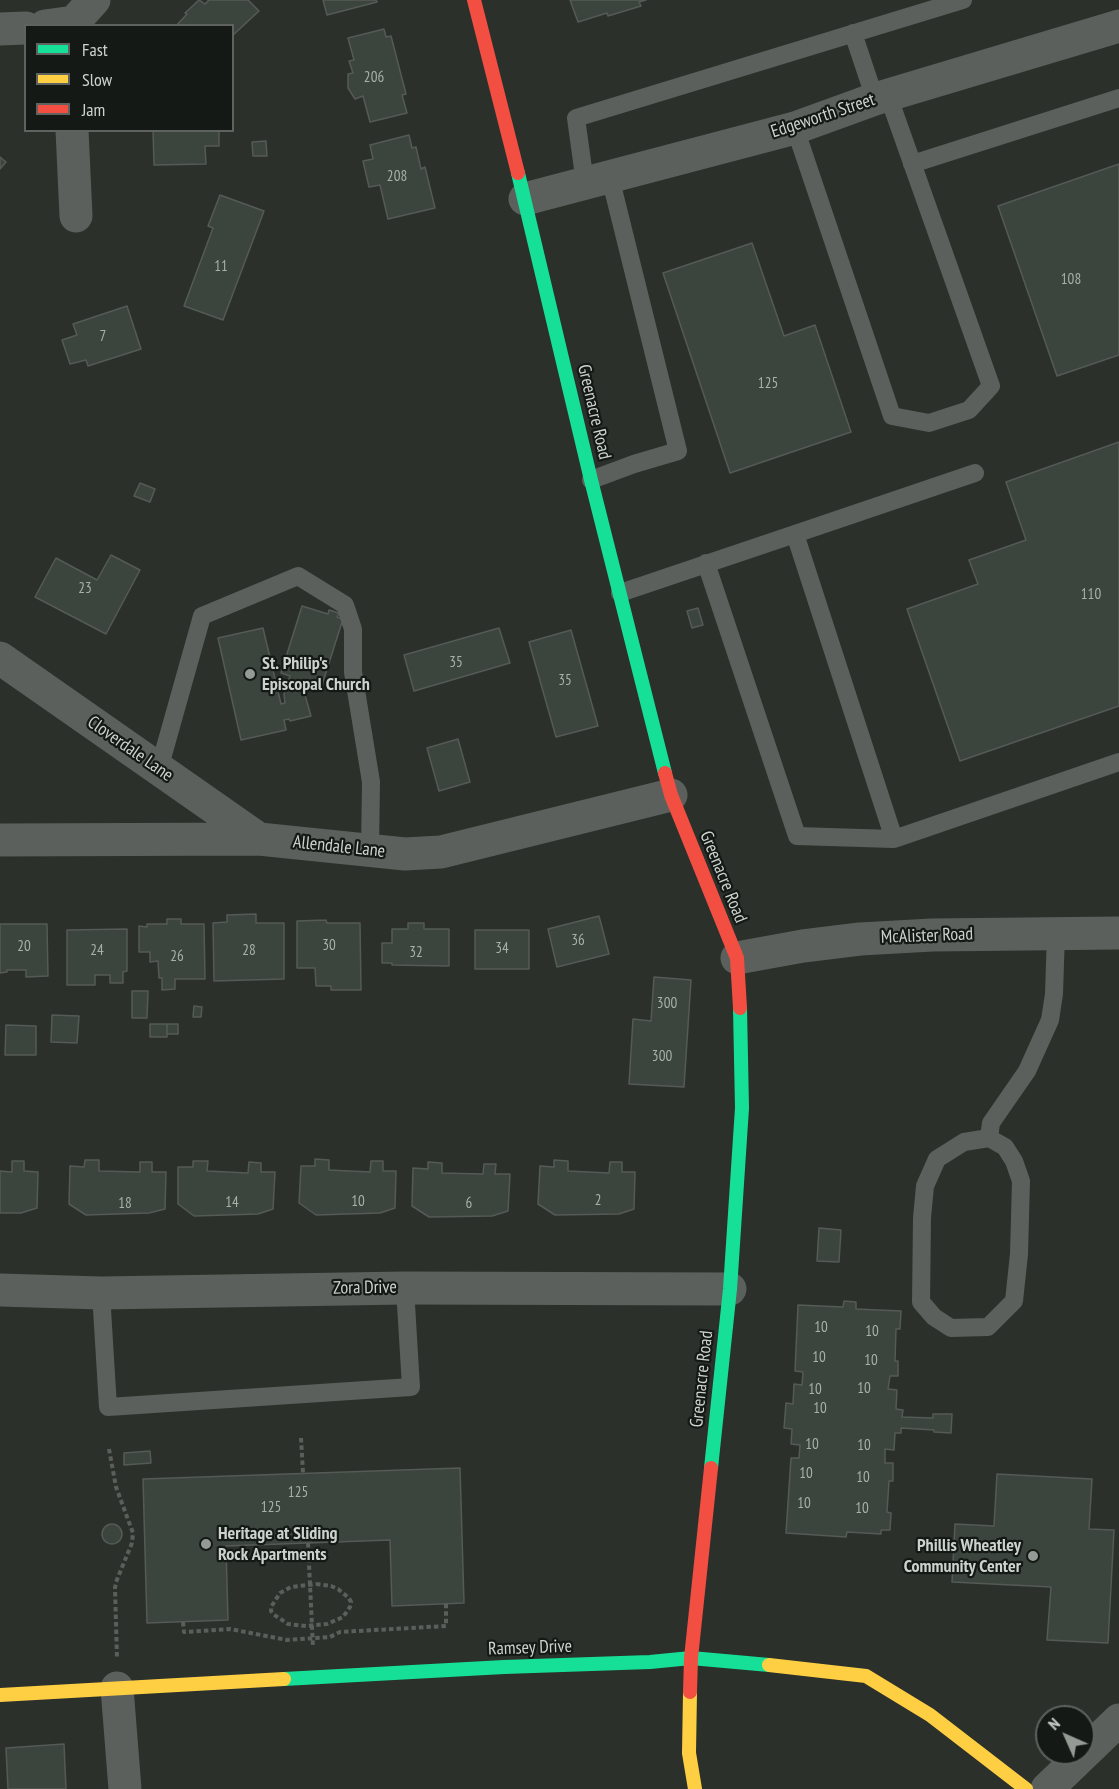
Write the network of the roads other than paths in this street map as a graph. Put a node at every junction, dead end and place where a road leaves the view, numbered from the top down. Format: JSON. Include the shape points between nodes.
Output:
{"nodes":[{"id":1,"x":474,"y":0,"type":"edge"},
{"id":2,"x":963,"y":0,"type":"edge"},
{"id":3,"x":1119,"y":26,"type":"edge"},
{"id":4,"x":24,"y":28,"type":"edge"},
{"id":5,"x":0,"y":29,"type":"edge"},
{"id":6,"x":853,"y":33,"type":"junction"},
{"id":7,"x":881,"y":97,"type":"junction"},
{"id":8,"x":1119,"y":98,"type":"edge"},
{"id":9,"x":795,"y":128,"type":"junction"},
{"id":10,"x":72,"y":132,"type":"edge"},
{"id":11,"x":912,"y":164,"type":"junction"},
{"id":12,"x":597,"y":180,"type":"junction"},
{"id":13,"x":525,"y":199,"type":"junction"},
{"id":14,"x":76,"y":216,"type":"dead end"},
{"id":15,"x":975,"y":473,"type":"dead end"},
{"id":16,"x":591,"y":480,"type":"junction"},
{"id":17,"x":795,"y":534,"type":"junction"},
{"id":18,"x":706,"y":563,"type":"junction"},
{"id":19,"x":620,"y":593,"type":"junction"},
{"id":20,"x":0,"y":658,"type":"edge"},
{"id":21,"x":1118,"y":765,"type":"edge"},
{"id":22,"x":159,"y":769,"type":"junction"},
{"id":23,"x":671,"y":795,"type":"junction"},
{"id":24,"x":259,"y":839,"type":"junction"},
{"id":25,"x":894,"y":839,"type":"junction"},
{"id":26,"x":0,"y":840,"type":"edge"},
{"id":27,"x":370,"y":850,"type":"junction"},
{"id":28,"x":1056,"y":933,"type":"junction"},
{"id":29,"x":1119,"y":933,"type":"edge"},
{"id":30,"x":737,"y":958,"type":"junction"},
{"id":31,"x":989,"y":1138,"type":"junction"},
{"id":32,"x":405,"y":1288,"type":"junction"},
{"id":33,"x":730,"y":1289,"type":"junction"},
{"id":34,"x":0,"y":1290,"type":"edge"},
{"id":35,"x":101,"y":1293,"type":"junction"},
{"id":36,"x":691,"y":1658,"type":"junction"},
{"id":37,"x":117,"y":1674,"type":"junction"},
{"id":38,"x":0,"y":1695,"type":"edge"},
{"id":39,"x":1119,"y":1720,"type":"edge"},
{"id":40,"x":125,"y":1789,"type":"edge"},
{"id":41,"x":695,"y":1789,"type":"edge"},
{"id":42,"x":1026,"y":1789,"type":"edge"},
{"id":43,"x":1047,"y":1789,"type":"edge"}],
"edges":[{"from":1,"to":13,"type":"street","name":"Greenacre Road"},
{"from":2,"to":6,"type":"lane"},
{"from":3,"to":7,"type":"street","name":"Edgeworth Street"},
{"from":4,"to":5,"type":"street"},
{"from":6,"to":7,"type":"lane"},
{"from":6,"to":12,"type":"lane","via":[[576,118]]},
{"from":7,"to":9,"type":"street","name":"Edgeworth Street"},
{"from":7,"to":11,"type":"lane"},
{"from":8,"to":11,"type":"lane"},
{"from":9,"to":11,"type":"lane","via":[[892,416],[929,423],[969,410],[991,386]]},
{"from":9,"to":12,"type":"street","name":"Edgeworth Street"},
{"from":10,"to":14,"type":"street"},
{"from":12,"to":13,"type":"street","name":"Edgeworth Street"},
{"from":12,"to":16,"type":"lane","via":[[678,451]]},
{"from":13,"to":16,"type":"street","name":"Greenacre Road"},
{"from":15,"to":17,"type":"lane"},
{"from":16,"to":19,"type":"street","name":"Greenacre Road"},
{"from":17,"to":18,"type":"lane"},
{"from":17,"to":25,"type":"lane"},
{"from":18,"to":19,"type":"lane"},
{"from":18,"to":25,"type":"lane","via":[[797,836]]},
{"from":19,"to":23,"type":"street","name":"Greenacre Road"},
{"from":20,"to":22,"type":"street","name":"Cloverdale Lane"},
{"from":21,"to":25,"type":"lane"},
{"from":22,"to":24,"type":"street","name":"Cloverdale Lane"},
{"from":22,"to":27,"type":"lane","via":[[202,616],[298,576],[345,605],[353,628],[353,672],[371,782]]},
{"from":23,"to":27,"type":"street","name":"Allendale Lane","via":[[441,852],[405,854]]},
{"from":23,"to":30,"type":"street","name":"Greenacre Road"},
{"from":24,"to":26,"type":"street","name":"Allendale Lane"},
{"from":24,"to":27,"type":"street","name":"Allendale Lane"},
{"from":28,"to":29,"type":"street","name":"McAlister Road"},
{"from":28,"to":30,"type":"street","name":"McAlister Road","via":[[860,939]]},
{"from":28,"to":31,"type":"lane","via":[[1050,1020],[1027,1071],[991,1123]]},
{"from":30,"to":33,"type":"street","name":"Greenacre Road","via":[[742,1108]]},
{"from":31,"to":31,"type":"lane","via":[[964,1142],[937,1159],[925,1186],[921,1302],[951,1328],[988,1327],[1014,1301],[1021,1181],[1005,1147]]},
{"from":32,"to":33,"type":"street","name":"Zora Drive"},
{"from":32,"to":35,"type":"street","name":"Zora Drive"},
{"from":32,"to":35,"type":"lane","via":[[411,1387],[108,1407]]},
{"from":33,"to":36,"type":"street","name":"Greenacre Road"},
{"from":34,"to":35,"type":"street","name":"Zora Drive"},
{"from":36,"to":37,"type":"street","name":"Ramsey Drive","via":[[504,1667]]},
{"from":36,"to":41,"type":"street","name":"Greenacre Road","via":[[689,1753]]},
{"from":36,"to":42,"type":"street","name":"Ramsey Drive","via":[[866,1676],[930,1715]]},
{"from":37,"to":38,"type":"street","name":"Ramsey Drive"},
{"from":37,"to":40,"type":"street"},
{"from":39,"to":43,"type":"street"}]}
